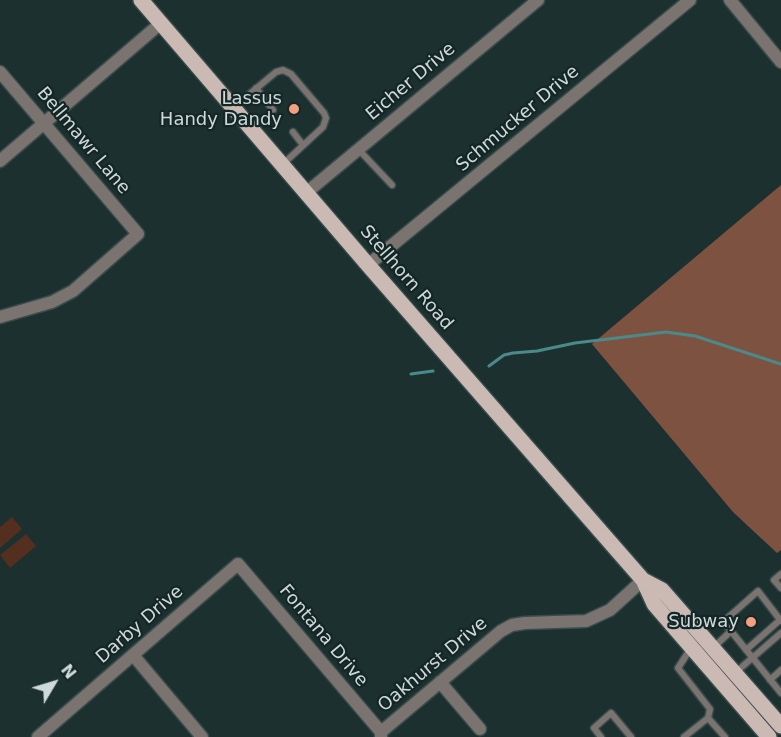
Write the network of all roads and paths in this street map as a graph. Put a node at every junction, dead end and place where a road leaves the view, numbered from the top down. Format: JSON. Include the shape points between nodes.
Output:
{"nodes":[{"id":1,"x":141,"y":0,"type":"edge"},
{"id":2,"x":538,"y":0,"type":"edge"},
{"id":3,"x":690,"y":0,"type":"edge"},
{"id":4,"x":730,"y":0,"type":"edge"},
{"id":5,"x":161,"y":23,"type":"junction"},
{"id":6,"x":781,"y":62,"type":"edge"},
{"id":7,"x":0,"y":72,"type":"edge"},
{"id":8,"x":256,"y":88,"type":"junction"},
{"id":9,"x":233,"y":107,"type":"junction"},
{"id":10,"x":273,"y":110,"type":"dead end"},
{"id":11,"x":44,"y":123,"type":"junction"},
{"id":12,"x":292,"y":132,"type":"dead end"},
{"id":13,"x":303,"y":145,"type":"junction"},
{"id":14,"x":358,"y":149,"type":"junction"},
{"id":15,"x":0,"y":161,"type":"edge"},
{"id":16,"x":282,"y":164,"type":"junction"},
{"id":17,"x":392,"y":185,"type":"dead end"},
{"id":18,"x":306,"y":193,"type":"junction"},
{"id":19,"x":368,"y":266,"type":"junction"},
{"id":20,"x":0,"y":317,"type":"edge"},
{"id":21,"x":238,"y":564,"type":"joint"},
{"id":22,"x":781,"y":574,"type":"edge"},
{"id":23,"x":643,"y":580,"type":"junction"},
{"id":24,"x":781,"y":588,"type":"edge"},
{"id":25,"x":781,"y":620,"type":"edge"},
{"id":26,"x":731,"y":632,"type":"junction"},
{"id":27,"x":781,"y":633,"type":"edge"},
{"id":28,"x":714,"y":647,"type":"junction"},
{"id":29,"x":691,"y":648,"type":"junction"},
{"id":30,"x":746,"y":650,"type":"junction"},
{"id":31,"x":133,"y":655,"type":"junction"},
{"id":32,"x":752,"y":658,"type":"junction"},
{"id":33,"x":781,"y":670,"type":"edge"},
{"id":34,"x":736,"y":672,"type":"junction"},
{"id":35,"x":770,"y":680,"type":"junction"},
{"id":36,"x":440,"y":682,"type":"junction"},
{"id":37,"x":781,"y":693,"type":"edge"},
{"id":38,"x":708,"y":718,"type":"junction"},
{"id":39,"x":781,"y":726,"type":"edge"},
{"id":40,"x":480,"y":729,"type":"dead end"},
{"id":41,"x":381,"y":734,"type":"edge"},
{"id":42,"x":600,"y":736,"type":"edge"},
{"id":43,"x":38,"y":737,"type":"edge"},
{"id":44,"x":202,"y":737,"type":"edge"},
{"id":45,"x":631,"y":737,"type":"edge"},
{"id":46,"x":684,"y":737,"type":"edge"},
{"id":47,"x":725,"y":737,"type":"edge"},
{"id":48,"x":769,"y":737,"type":"edge"}],
"edges":[{"from":1,"to":5,"type":"main road","name":"Stellhorn Road"},
{"from":2,"to":14,"type":"street","name":"Eicher Drive"},
{"from":3,"to":19,"type":"street","name":"Schmucker Drive"},
{"from":4,"to":6,"type":"street"},
{"from":5,"to":9,"type":"main road","name":"Stellhorn Road"},
{"from":5,"to":11,"type":"street"},
{"from":7,"to":11,"type":"street","name":"Bellmawr Lane"},
{"from":8,"to":9,"type":"lane"},
{"from":8,"to":10,"type":"lane"},
{"from":8,"to":13,"type":"lane","via":[[283,70],[291,74],[324,113],[323,128]]},
{"from":9,"to":16,"type":"main road","name":"Stellhorn Road"},
{"from":11,"to":15,"type":"street"},
{"from":11,"to":20,"type":"street","name":"Bellmawr Lane","via":[[138,234],[73,291],[52,302]]},
{"from":12,"to":13,"type":"lane"},
{"from":13,"to":16,"type":"lane"},
{"from":14,"to":17,"type":"lane"},
{"from":14,"to":18,"type":"street","name":"Eicher Drive"},
{"from":16,"to":18,"type":"main road","name":"Stellhorn Road"},
{"from":18,"to":19,"type":"main road","name":"Stellhorn Road"},
{"from":19,"to":23,"type":"main road","name":"Stellhorn Road"},
{"from":21,"to":31,"type":"street","name":"Darby Drive"},
{"from":21,"to":41,"type":"street","name":"Fontana Drive"},
{"from":22,"to":24,"type":"lane","via":[[774,580]]},
{"from":23,"to":28,"type":"main road","name":"Stellhorn Road","via":[[662,590]]},
{"from":23,"to":29,"type":"main road","name":"Stellhorn Road","via":[[654,604]]},
{"from":23,"to":36,"type":"street","name":"Oakhurst Drive","via":[[610,610],[586,621],[512,625]]},
{"from":25,"to":26,"type":"lane","via":[[758,591],[723,622]]},
{"from":25,"to":30,"type":"lane"},
{"from":26,"to":28,"type":"lane"},
{"from":26,"to":30,"type":"lane"},
{"from":27,"to":32,"type":"lane"},
{"from":28,"to":34,"type":"main road","name":"Stellhorn Road"},
{"from":29,"to":38,"type":"lane","via":[[678,668],[710,709]]},
{"from":29,"to":48,"type":"main road","name":"Stellhorn Road"},
{"from":30,"to":32,"type":"lane"},
{"from":31,"to":43,"type":"street","name":"Darby Drive"},
{"from":31,"to":44,"type":"street"},
{"from":32,"to":34,"type":"lane"},
{"from":32,"to":35,"type":"lane"},
{"from":33,"to":35,"type":"lane"},
{"from":34,"to":39,"type":"main road","name":"Stellhorn Road"},
{"from":35,"to":37,"type":"lane"},
{"from":36,"to":40,"type":"street"},
{"from":36,"to":41,"type":"street","name":"Oakhurst Drive"},
{"from":38,"to":46,"type":"lane"},
{"from":38,"to":47,"type":"lane"},
{"from":42,"to":45,"type":"lane","via":[[594,728],[611,713]]}]}
